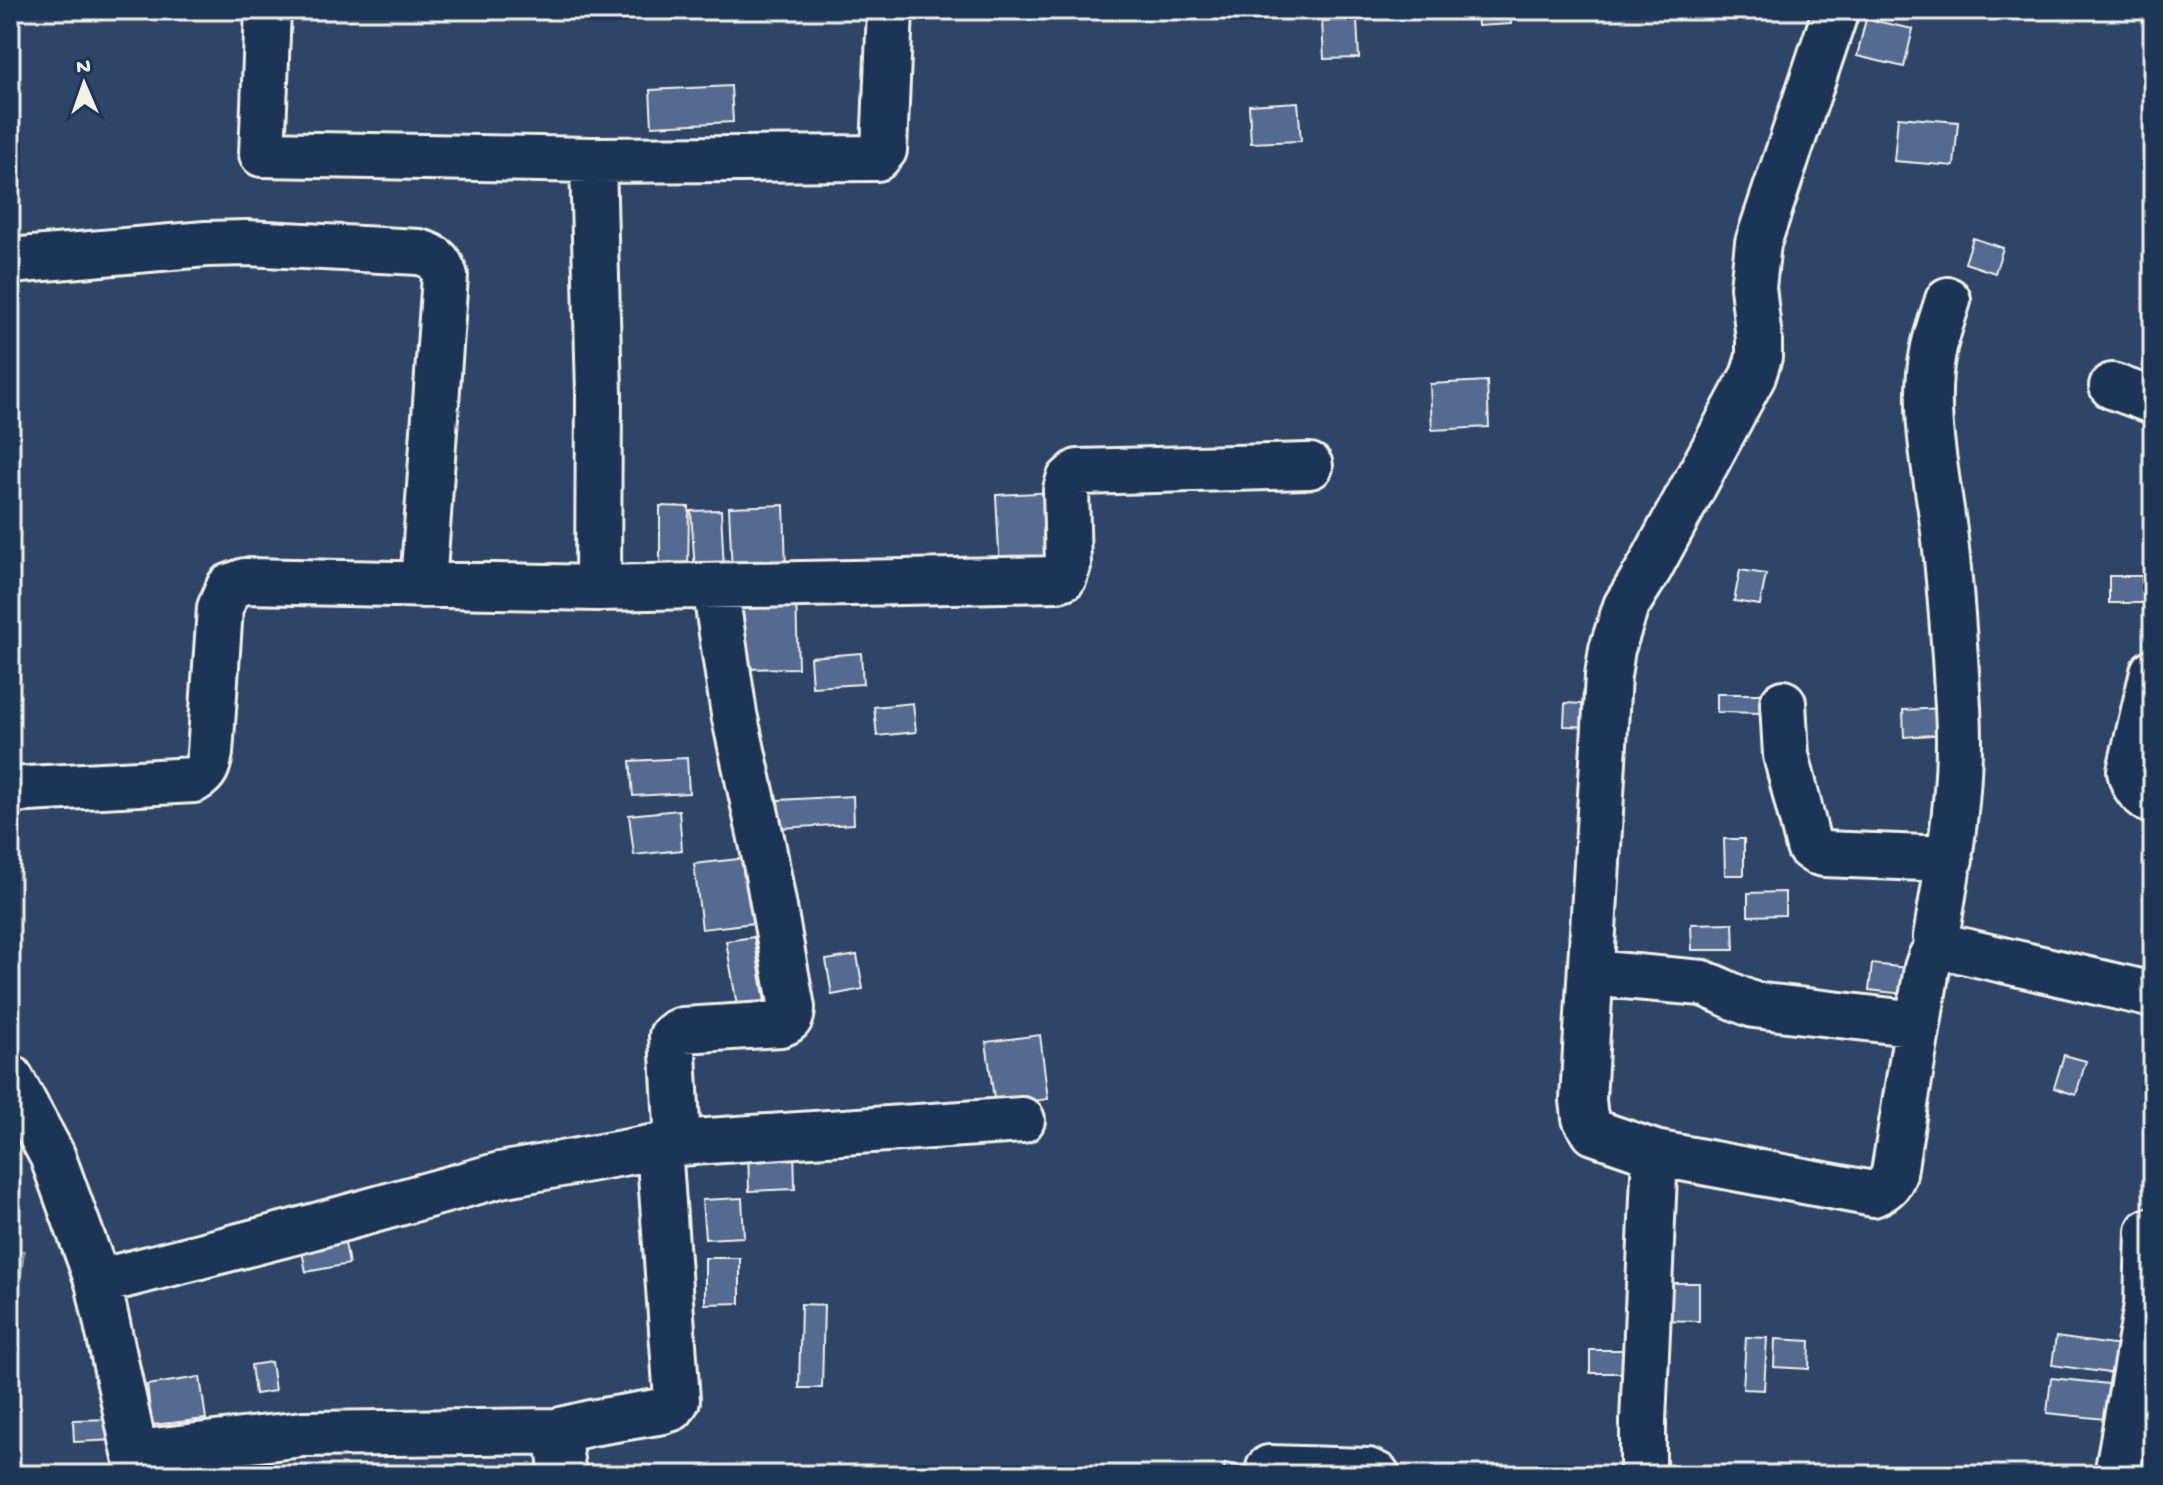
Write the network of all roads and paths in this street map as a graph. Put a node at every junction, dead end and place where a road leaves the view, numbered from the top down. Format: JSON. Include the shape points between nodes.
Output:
{"nodes":[{"id":1,"x":268,"y":10,"type":"edge"},
{"id":2,"x":890,"y":10,"type":"edge"},
{"id":3,"x":1827,"y":11,"type":"edge"},
{"id":4,"x":593,"y":160,"type":"junction"},
{"id":5,"x":10,"y":261,"type":"edge"},
{"id":6,"x":1948,"y":300,"type":"dead end"},
{"id":7,"x":2112,"y":386,"type":"dead end"},
{"id":8,"x":2153,"y":401,"type":"edge"},
{"id":9,"x":1310,"y":466,"type":"dead end"},
{"id":10,"x":423,"y":585,"type":"junction"},
{"id":11,"x":715,"y":586,"type":"junction"},
{"id":12,"x":598,"y":588,"type":"junction"},
{"id":13,"x":2153,"y":672,"type":"edge"},
{"id":14,"x":1783,"y":703,"type":"dead end"},
{"id":15,"x":10,"y":790,"type":"edge"},
{"id":16,"x":2153,"y":802,"type":"edge"},
{"id":17,"x":1950,"y":859,"type":"junction"},
{"id":18,"x":1939,"y":948,"type":"junction"},
{"id":19,"x":1591,"y":973,"type":"junction"},
{"id":20,"x":2153,"y":995,"type":"edge"},
{"id":21,"x":1918,"y":1024,"type":"junction"},
{"id":22,"x":10,"y":1077,"type":"edge"},
{"id":23,"x":1022,"y":1120,"type":"dead end"},
{"id":24,"x":668,"y":1145,"type":"junction"},
{"id":25,"x":1655,"y":1153,"type":"junction"},
{"id":26,"x":2149,"y":1231,"type":"dead end"},
{"id":27,"x":98,"y":1282,"type":"junction"},
{"id":28,"x":557,"y":1431,"type":"junction"},
{"id":29,"x":139,"y":1464,"type":"edge"},
{"id":30,"x":1269,"y":1468,"type":"dead end"},
{"id":31,"x":563,"y":1475,"type":"edge"},
{"id":32,"x":1377,"y":1475,"type":"edge"},
{"id":33,"x":1643,"y":1475,"type":"edge"},
{"id":34,"x":2117,"y":1475,"type":"edge"}],
"edges":[{"from":1,"to":4,"type":"street","via":[[262,154]]},
{"from":2,"to":4,"type":"street","via":[[884,150],[877,158]]},
{"from":3,"to":19,"type":"street","via":[[1754,262],[1759,357],[1753,376],[1626,606],[1612,649]]},
{"from":4,"to":12,"type":"street"},
{"from":5,"to":10,"type":"street","via":[[247,243],[419,252],[441,263],[445,276]]},
{"from":6,"to":17,"type":"street","via":[[1933,353],[1929,397],[1958,711],[1959,781]]},
{"from":7,"to":8,"type":"street"},
{"from":9,"to":11,"type":"street","via":[[1078,472],[1066,490],[1068,565],[1058,579]]},
{"from":10,"to":12,"type":"street"},
{"from":10,"to":15,"type":"street","via":[[245,581],[229,587],[220,608],[209,765],[204,774],[194,780]]},
{"from":11,"to":12,"type":"street"},
{"from":11,"to":24,"type":"street","via":[[792,1017],[781,1024],[683,1030],[672,1036]]},
{"from":13,"to":16,"type":"street","via":[[2130,771],[2141,795]]},
{"from":14,"to":17,"type":"street","via":[[1786,755],[1809,847],[1824,854]]},
{"from":17,"to":18,"type":"street","via":[[1936,937]]},
{"from":18,"to":20,"type":"street"},
{"from":18,"to":21,"type":"street","via":[[1927,968]]},
{"from":19,"to":21,"type":"street","via":[[1702,983],[1754,1005]]},
{"from":19,"to":25,"type":"street","via":[[1585,1118],[1594,1132]]},
{"from":21,"to":25,"type":"street","via":[[1894,1173],[1882,1191],[1873,1194]]},
{"from":22,"to":27,"type":"street","via":[[52,1155]]},
{"from":23,"to":24,"type":"street"},
{"from":24,"to":27,"type":"street","via":[[500,1175]]},
{"from":24,"to":28,"type":"street","via":[[677,1400],[663,1411]]},
{"from":25,"to":33,"type":"street"},
{"from":26,"to":34,"type":"street","via":[[2147,1305]]},
{"from":27,"to":29,"type":"street"},
{"from":28,"to":29,"type":"street","via":[[303,1434]]},
{"from":28,"to":31,"type":"street"},
{"from":30,"to":32,"type":"street"}]}
